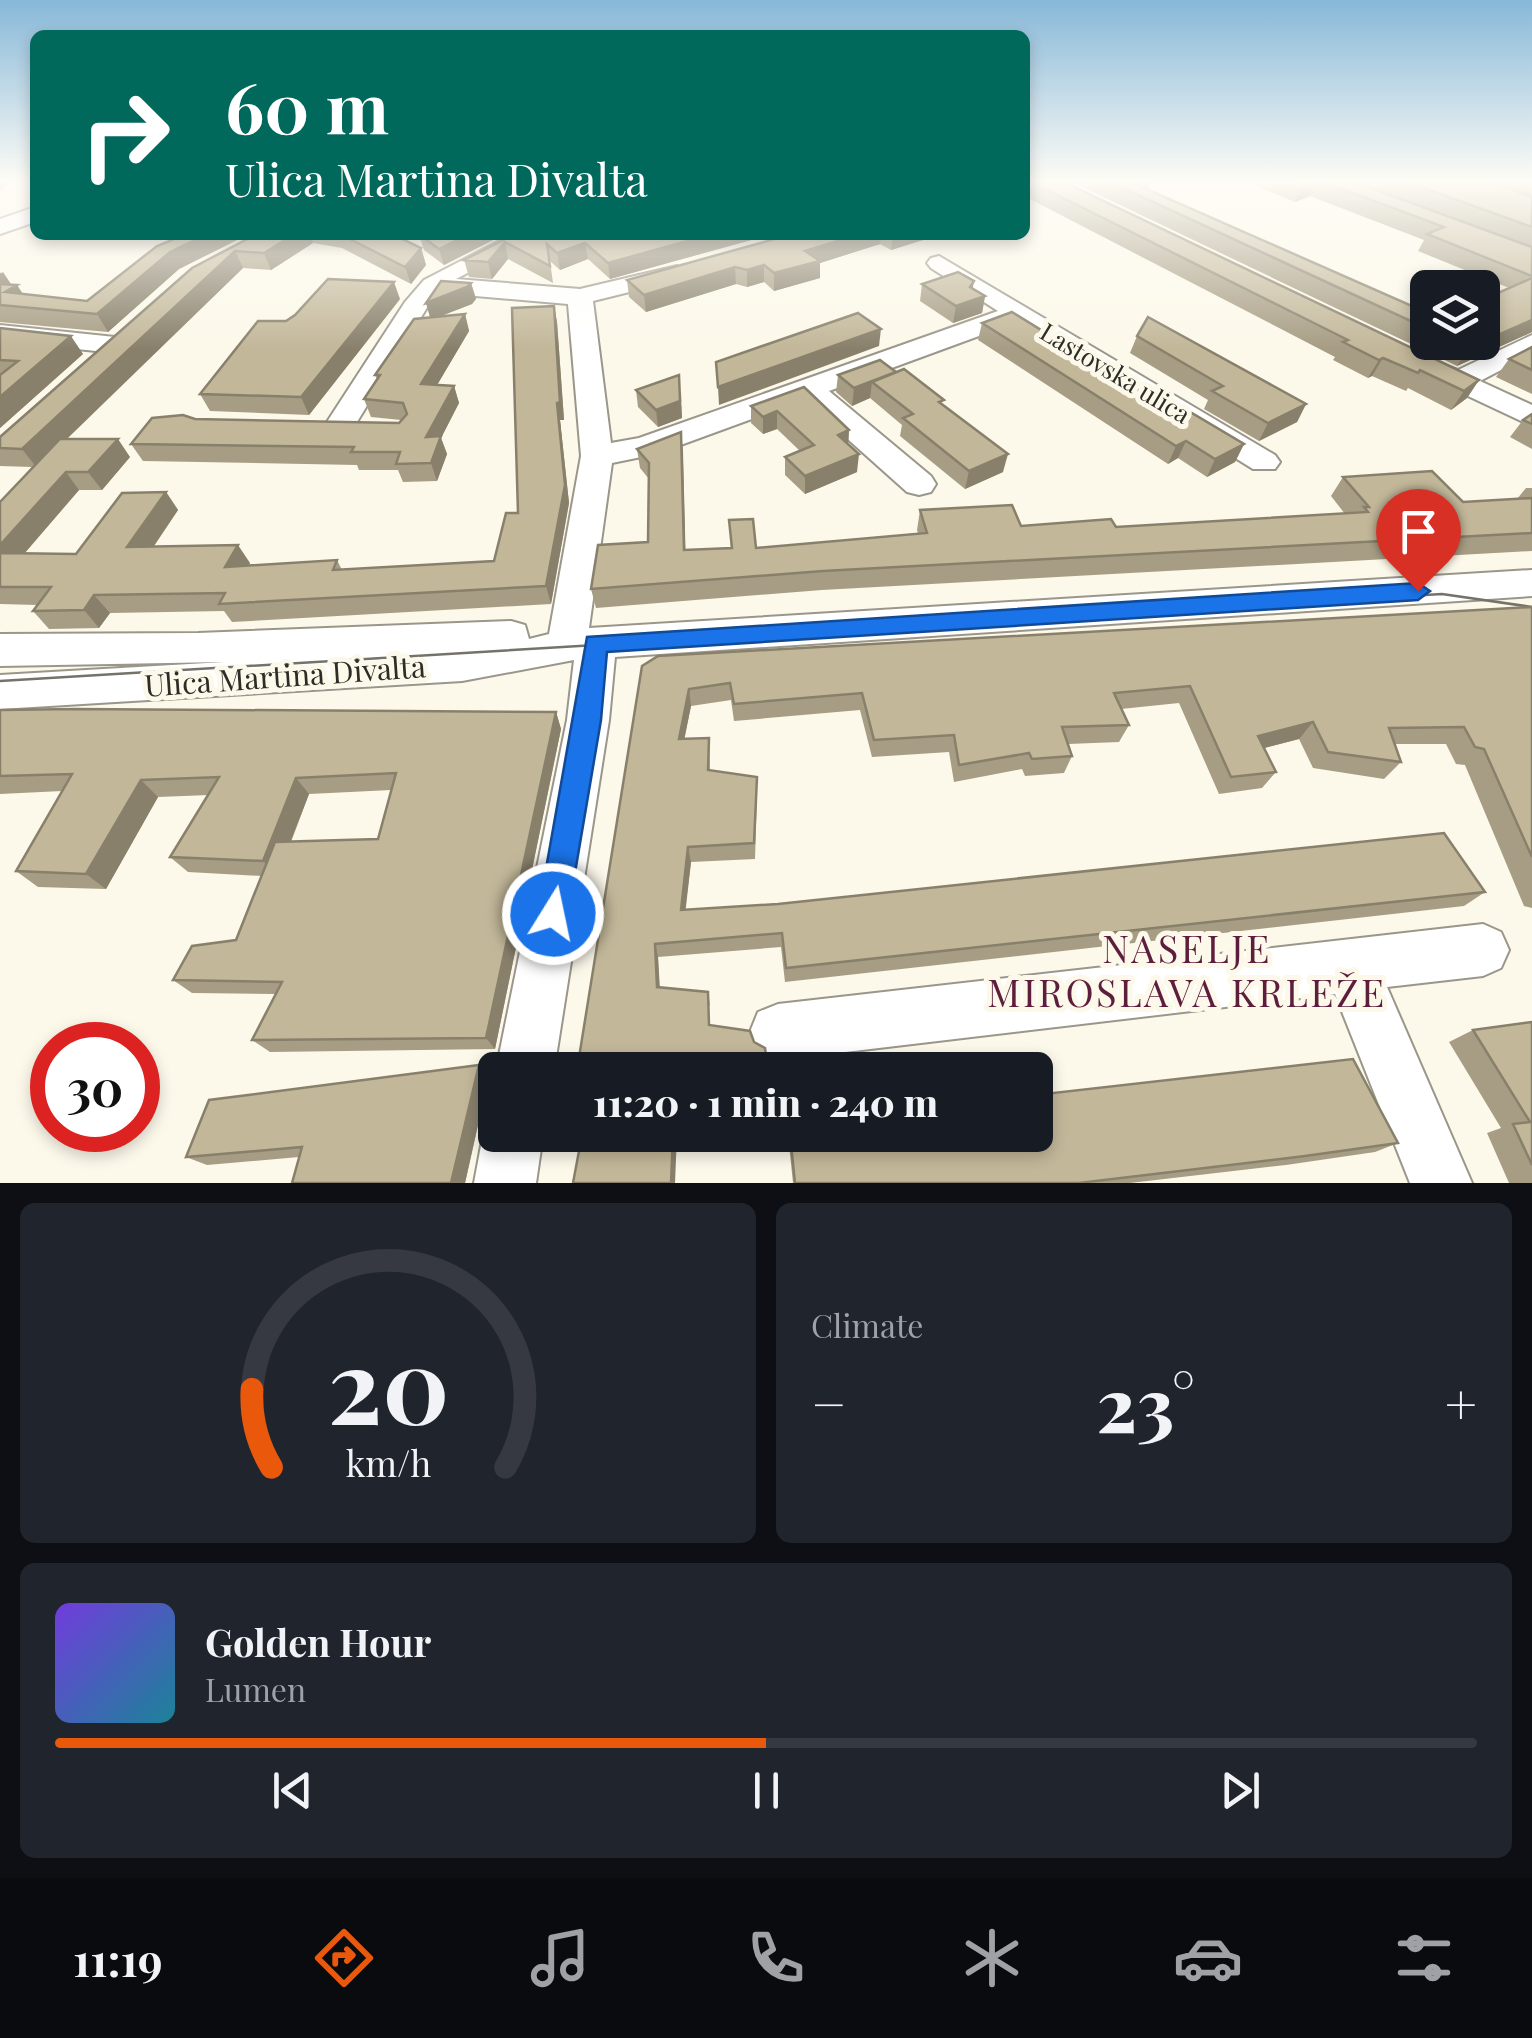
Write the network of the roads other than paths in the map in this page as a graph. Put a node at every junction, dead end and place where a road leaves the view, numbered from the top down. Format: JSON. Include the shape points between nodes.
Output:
{"nodes":[{"id":1,"x":518,"y":240,"type":"edge"},
{"id":2,"x":939,"y":263,"type":"dead end"},
{"id":3,"x":697,"y":267,"type":"edge"},
{"id":4,"x":433,"y":285,"type":"junction"},
{"id":5,"x":580,"y":296,"type":"junction"},
{"id":6,"x":1019,"y":312,"type":"junction"},
{"id":7,"x":140,"y":322,"type":"edge"},
{"id":8,"x":0,"y":333,"type":"edge"},
{"id":9,"x":1532,"y":343,"type":"edge"},
{"id":10,"x":114,"y":345,"type":"junction"},
{"id":11,"x":1404,"y":356,"type":"edge"},
{"id":12,"x":86,"y":370,"type":"edge"},
{"id":13,"x":1458,"y":381,"type":"junction"},
{"id":14,"x":808,"y":388,"type":"junction"},
{"id":15,"x":1532,"y":417,"type":"edge"},
{"id":16,"x":300,"y":427,"type":"edge"},
{"id":17,"x":338,"y":428,"type":"junction"},
{"id":18,"x":376,"y":430,"type":"edge"},
{"id":19,"x":597,"y":456,"type":"junction"},
{"id":20,"x":1264,"y":462,"type":"dead end"},
{"id":21,"x":919,"y":484,"type":"dead end"},
{"id":22,"x":1520,"y":588,"type":"edge"},
{"id":23,"x":582,"y":644,"type":"junction"},
{"id":24,"x":0,"y":650,"type":"edge"},
{"id":25,"x":0,"y":692,"type":"edge"},
{"id":26,"x":1483,"y":950,"type":"dead end"},
{"id":27,"x":1351,"y":966,"type":"junction"},
{"id":28,"x":778,"y":1032,"type":"dead end"},
{"id":29,"x":528,"y":1052,"type":"edge"},
{"id":30,"x":510,"y":1152,"type":"edge"},
{"id":31,"x":504,"y":1183,"type":"edge"},
{"id":32,"x":1441,"y":1183,"type":"edge"}],
"edges":[{"from":1,"to":4,"type":"street"},
{"from":2,"to":6,"type":"street","name":"Lastovska ulica"},
{"from":3,"to":5,"type":"street"},
{"from":4,"to":5,"type":"street"},
{"from":4,"to":17,"type":"street"},
{"from":5,"to":19,"type":"street"},
{"from":6,"to":14,"type":"street","name":"Lastovska ulica"},
{"from":6,"to":20,"type":"street","name":"Lastovska ulica"},
{"from":7,"to":10,"type":"street"},
{"from":8,"to":10,"type":"street"},
{"from":9,"to":13,"type":"street"},
{"from":10,"to":12,"type":"street"},
{"from":11,"to":13,"type":"street"},
{"from":13,"to":15,"type":"street"},
{"from":14,"to":19,"type":"street","name":"Lastovska ulica","via":[[645,447]]},
{"from":14,"to":21,"type":"street"},
{"from":16,"to":17,"type":"street"},
{"from":17,"to":18,"type":"street"},
{"from":19,"to":23,"type":"street","via":[[572,598]]},
{"from":22,"to":23,"type":"street","name":"Ulica Martina Divalta"},
{"from":23,"to":24,"type":"street","name":"Ulica Martina Divalta","via":[[502,636]]},
{"from":23,"to":25,"type":"street","name":"Ulica Martina Divalta","via":[[462,664]]},
{"from":23,"to":29,"type":"street","via":[[588,720]]},
{"from":26,"to":27,"type":"street"},
{"from":27,"to":28,"type":"street"},
{"from":27,"to":32,"type":"street"},
{"from":30,"to":31,"type":"street"}]}
